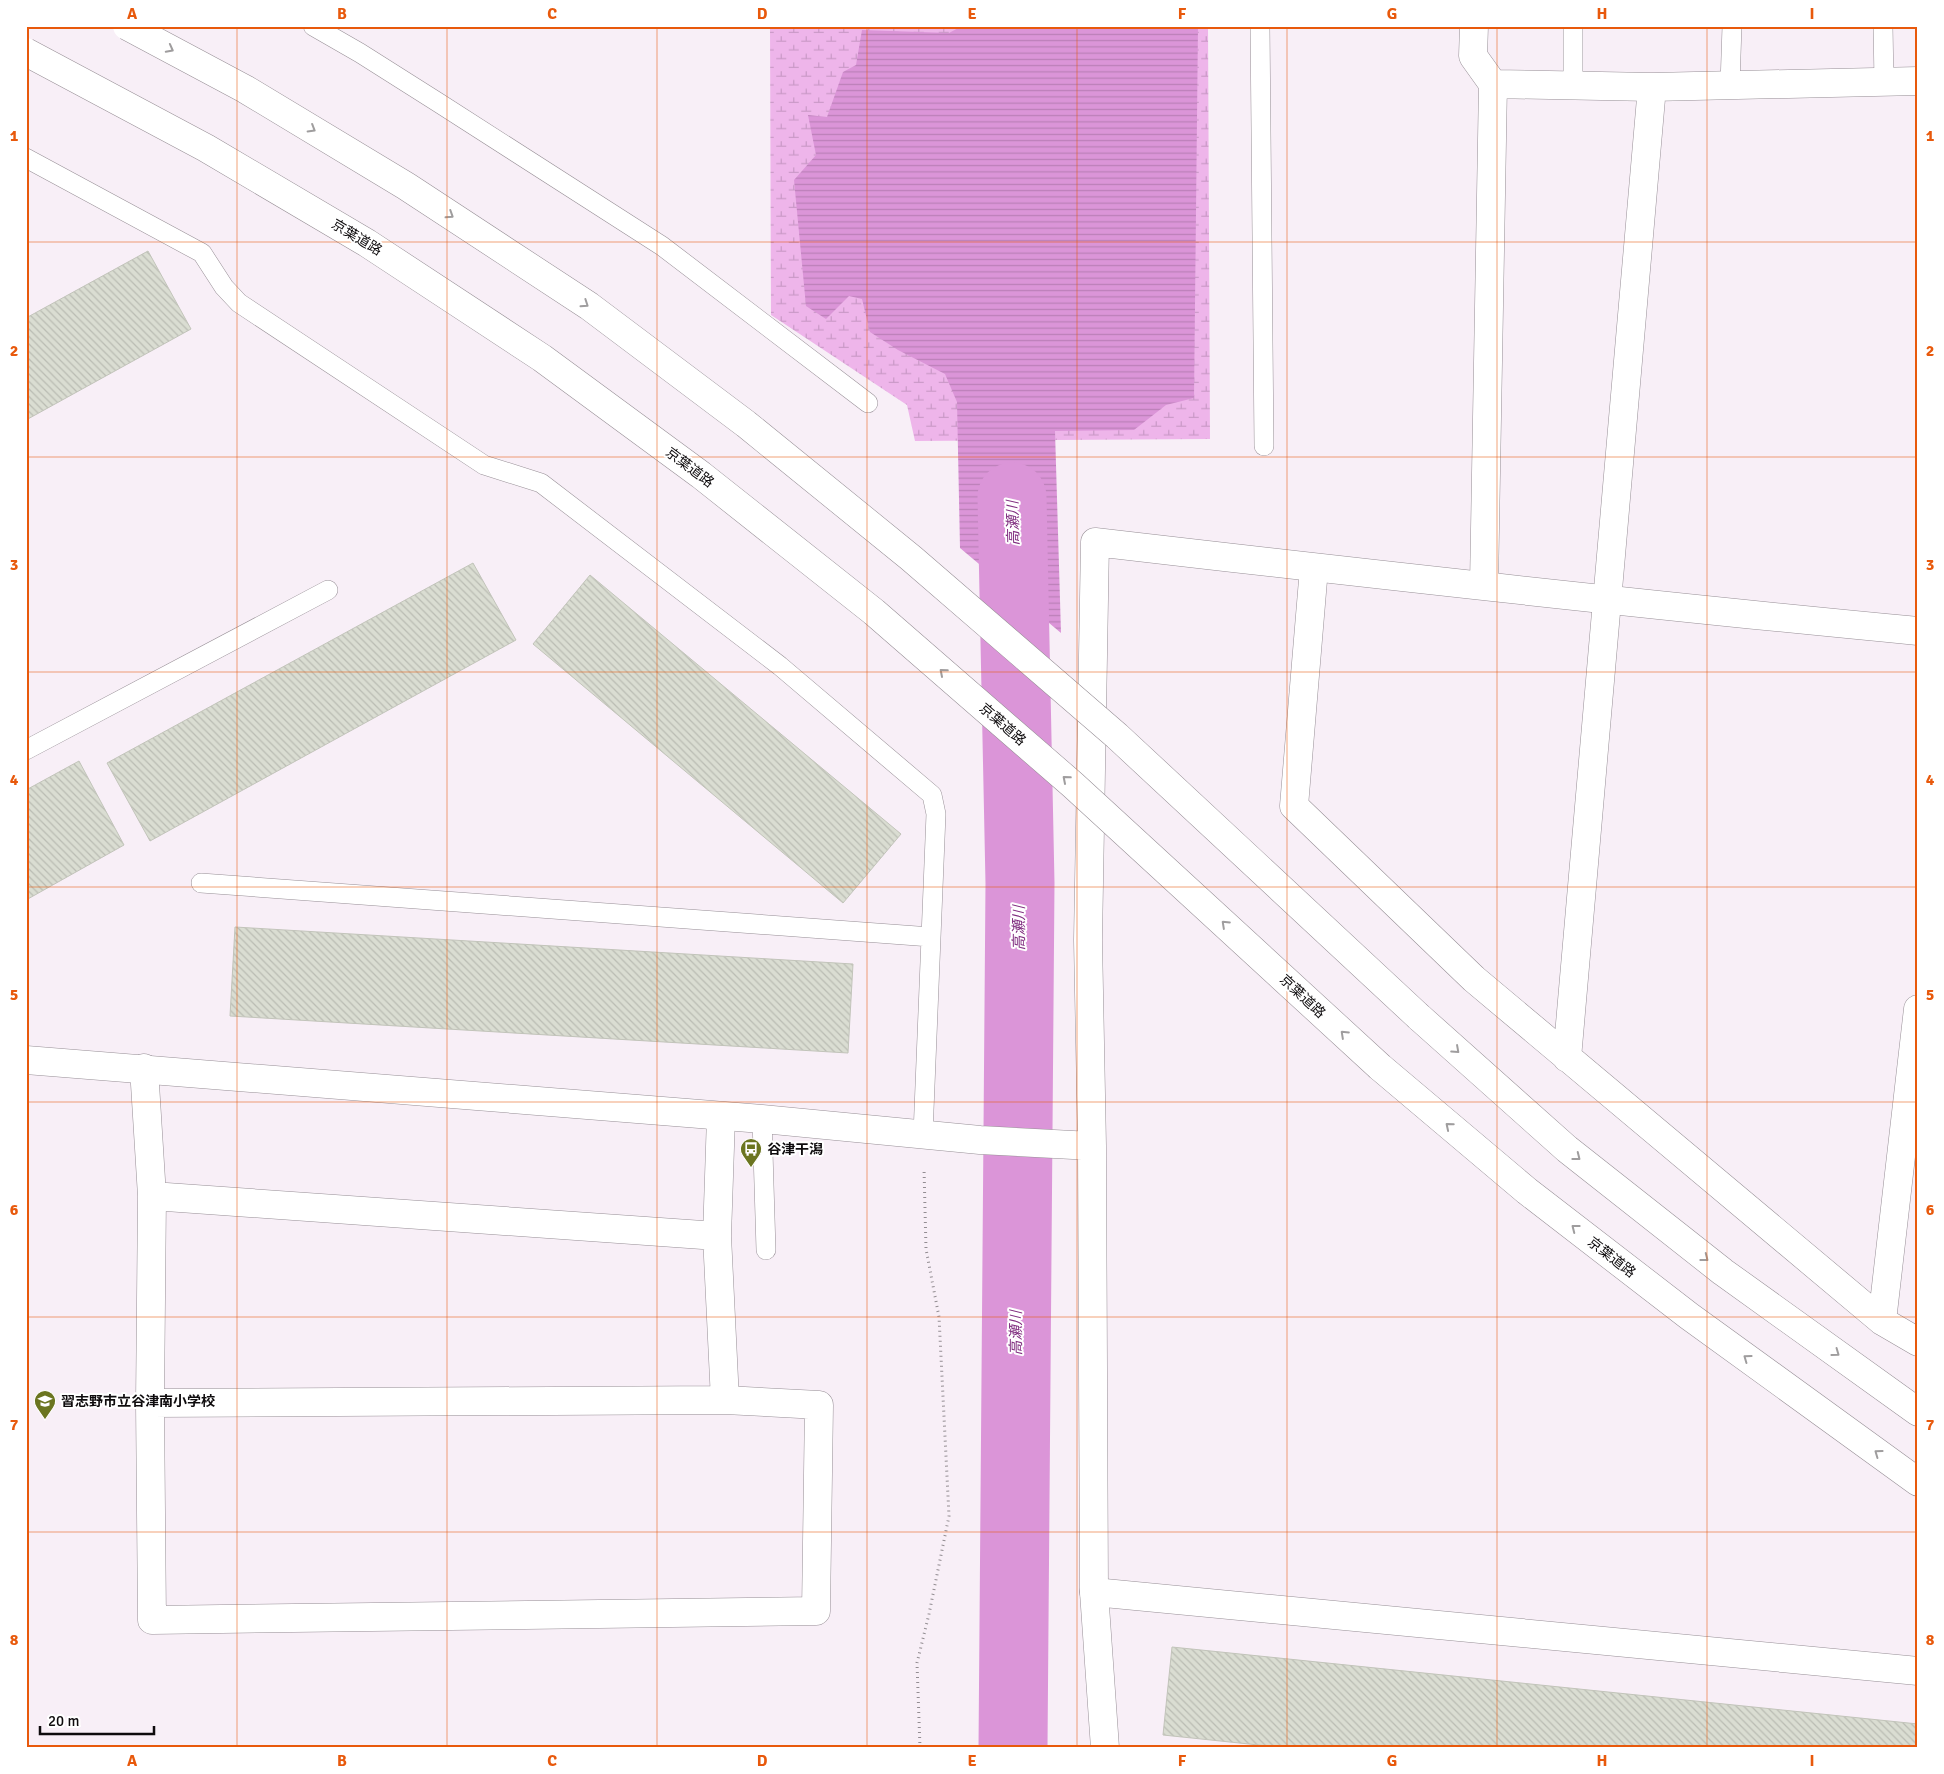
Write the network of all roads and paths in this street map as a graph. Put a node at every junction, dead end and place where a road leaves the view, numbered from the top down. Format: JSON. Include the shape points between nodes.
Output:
{"nodes":[{"id":1,"x":127,"y":26,"type":"edge"},
{"id":2,"x":313,"y":26,"type":"edge"},
{"id":3,"x":1260,"y":26,"type":"edge"},
{"id":4,"x":1474,"y":26,"type":"edge"},
{"id":5,"x":1573,"y":26,"type":"edge"},
{"id":6,"x":1732,"y":26,"type":"edge"},
{"id":7,"x":1883,"y":26,"type":"edge"},
{"id":8,"x":26,"y":52,"type":"edge"},
{"id":9,"x":1918,"y":81,"type":"edge"},
{"id":10,"x":1884,"y":82,"type":"junction"},
{"id":11,"x":1493,"y":84,"type":"junction"},
{"id":12,"x":1730,"y":85,"type":"junction"},
{"id":13,"x":1573,"y":86,"type":"junction"},
{"id":14,"x":1652,"y":87,"type":"junction"},
{"id":15,"x":26,"y":158,"type":"edge"},
{"id":16,"x":868,"y":403,"type":"dead end"},
{"id":17,"x":1264,"y":446,"type":"dead end"},
{"id":18,"x":1314,"y":568,"type":"junction"},
{"id":19,"x":1484,"y":585,"type":"junction"},
{"id":20,"x":328,"y":590,"type":"dead end"},
{"id":21,"x":1606,"y":601,"type":"junction"},
{"id":22,"x":1918,"y":631,"type":"edge"},
{"id":23,"x":26,"y":750,"type":"edge"},
{"id":24,"x":201,"y":883,"type":"dead end"},
{"id":25,"x":931,"y":938,"type":"junction"},
{"id":26,"x":1918,"y":1010,"type":"edge"},
{"id":27,"x":1567,"y":1058,"type":"junction"},
{"id":28,"x":26,"y":1060,"type":"edge"},
{"id":29,"x":144,"y":1068,"type":"junction"},
{"id":30,"x":721,"y":1117,"type":"junction"},
{"id":31,"x":762,"y":1120,"type":"junction"},
{"id":32,"x":923,"y":1135,"type":"junction"},
{"id":33,"x":1081,"y":1145,"type":"junction"},
{"id":34,"x":152,"y":1196,"type":"junction"},
{"id":35,"x":717,"y":1236,"type":"junction"},
{"id":36,"x":766,"y":1250,"type":"dead end"},
{"id":37,"x":1882,"y":1321,"type":"junction"},
{"id":38,"x":1918,"y":1342,"type":"edge"},
{"id":39,"x":725,"y":1400,"type":"junction"},
{"id":40,"x":150,"y":1403,"type":"junction"},
{"id":41,"x":1918,"y":1412,"type":"edge"},
{"id":42,"x":1918,"y":1482,"type":"edge"},
{"id":43,"x":1094,"y":1592,"type":"junction"},
{"id":44,"x":1918,"y":1671,"type":"edge"},
{"id":45,"x":920,"y":1748,"type":"edge"},
{"id":46,"x":1105,"y":1748,"type":"edge"}],
"edges":[{"from":1,"to":41,"type":"main road","one_way":true,"bridge":true,"via":[[245,89],[406,186],[589,306],[746,424],[911,558],[1117,736],[1419,1017],[1567,1149],[1723,1272]]},
{"from":2,"to":16,"type":"lane","via":[[662,246]]},
{"from":3,"to":17,"type":"lane"},
{"from":4,"to":11,"type":"main road","via":[[1473,56]]},
{"from":5,"to":13,"type":"lane"},
{"from":6,"to":12,"type":"lane"},
{"from":7,"to":10,"type":"lane"},
{"from":42,"to":8,"type":"main road","name":"京葉道路","one_way":true,"bridge":true,"via":[[1658,1292],[1527,1191],[1380,1067],[1058,772],[874,612],[701,476],[542,358],[367,243],[206,148]]},
{"from":9,"to":10,"type":"main road"},
{"from":10,"to":12,"type":"main road"},
{"from":11,"to":13,"type":"main road"},
{"from":11,"to":19,"type":"main road"},
{"from":12,"to":14,"type":"main road"},
{"from":13,"to":14,"type":"main road"},
{"from":14,"to":21,"type":"main road"},
{"from":15,"to":25,"type":"lane","via":[[202,253],[239,304],[484,466],[541,483],[780,666],[925,789],[932,796],[936,814]]},
{"from":18,"to":19,"type":"main road"},
{"from":18,"to":27,"type":"main road","via":[[1294,806],[1474,979]]},
{"from":18,"to":33,"type":"main road","via":[[1095,542]]},
{"from":19,"to":21,"type":"main road"},
{"from":20,"to":23,"type":"lane"},
{"from":21,"to":22,"type":"main road"},
{"from":21,"to":27,"type":"main road"},
{"from":24,"to":25,"type":"lane"},
{"from":25,"to":32,"type":"lane"},
{"from":26,"to":37,"type":"main road"},
{"from":27,"to":37,"type":"main road"},
{"from":28,"to":29,"type":"main road"},
{"from":29,"to":30,"type":"main road"},
{"from":29,"to":34,"type":"main road"},
{"from":30,"to":31,"type":"main road"},
{"from":30,"to":35,"type":"main road"},
{"from":31,"to":32,"type":"main road"},
{"from":31,"to":36,"type":"lane"},
{"from":32,"to":33,"type":"main road"},
{"from":32,"to":45,"type":"path","via":[[926,1249],[939,1317],[949,1516],[916,1663]]},
{"from":33,"to":43,"type":"main road"},
{"from":34,"to":35,"type":"main road"},
{"from":34,"to":40,"type":"main road"},
{"from":35,"to":39,"type":"main road"},
{"from":37,"to":38,"type":"main road"},
{"from":39,"to":40,"type":"main road"},
{"from":39,"to":40,"type":"main road","via":[[819,1405],[816,1611],[152,1620]]},
{"from":43,"to":44,"type":"main road"},
{"from":43,"to":46,"type":"main road"}]}
